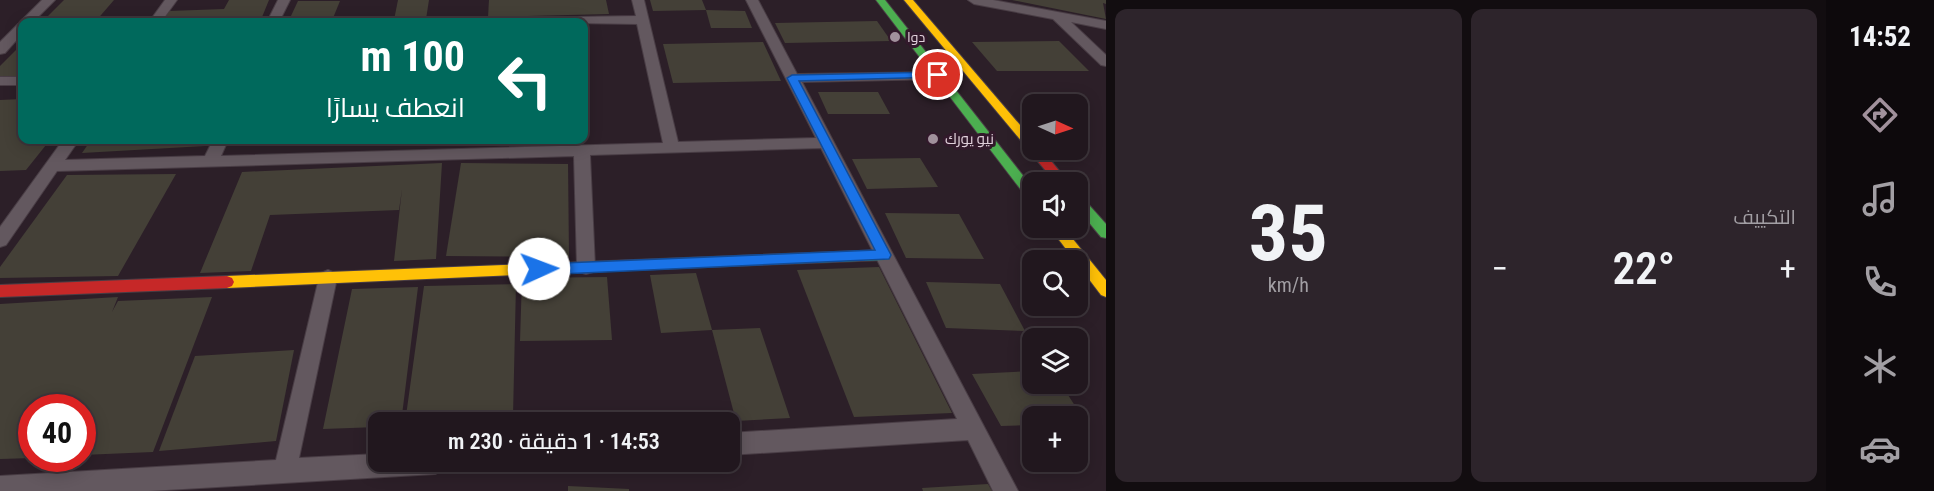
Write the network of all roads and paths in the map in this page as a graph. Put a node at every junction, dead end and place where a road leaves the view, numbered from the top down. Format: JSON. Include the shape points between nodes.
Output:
{"nodes":[{"id":1,"x":49,"y":0,"type":"edge"},
{"id":2,"x":171,"y":0,"type":"edge"},
{"id":3,"x":284,"y":0,"type":"edge"},
{"id":4,"x":639,"y":0,"type":"edge"},
{"id":5,"x":752,"y":0,"type":"edge"},
{"id":6,"x":879,"y":0,"type":"edge"},
{"id":7,"x":908,"y":0,"type":"edge"},
{"id":8,"x":974,"y":0,"type":"edge"},
{"id":9,"x":1056,"y":16,"type":"junction"},
{"id":10,"x":31,"y":18,"type":"edge"},
{"id":11,"x":158,"y":18,"type":"edge"},
{"id":12,"x":275,"y":18,"type":"edge"},
{"id":13,"x":643,"y":20,"type":"junction"},
{"id":14,"x":588,"y":21,"type":"edge"},
{"id":15,"x":1106,"y":25,"type":"edge"},
{"id":16,"x":18,"y":31,"type":"edge"},
{"id":17,"x":946,"y":45,"type":"junction"},
{"id":18,"x":915,"y":46,"type":"junction"},
{"id":19,"x":1,"y":49,"type":"edge"},
{"id":20,"x":1106,"y":62,"type":"edge"},
{"id":21,"x":938,"y":75,"type":"junction"},
{"id":22,"x":792,"y":78,"type":"junction"},
{"id":23,"x":0,"y":81,"type":"edge"},
{"id":24,"x":18,"y":81,"type":"edge"},
{"id":25,"x":1022,"y":134,"type":"edge"},
{"id":26,"x":826,"y":143,"type":"junction"},
{"id":27,"x":68,"y":144,"type":"edge"},
{"id":28,"x":218,"y":144,"type":"edge"},
{"id":29,"x":458,"y":147,"type":"edge"},
{"id":30,"x":672,"y":148,"type":"junction"},
{"id":31,"x":582,"y":150,"type":"junction"},
{"id":32,"x":1043,"y":160,"type":"edge"},
{"id":33,"x":210,"y":162,"type":"junction"},
{"id":34,"x":52,"y":166,"type":"junction"},
{"id":35,"x":1054,"y":172,"type":"edge"},
{"id":36,"x":1022,"y":183,"type":"edge"},
{"id":37,"x":1088,"y":212,"type":"edge"},
{"id":38,"x":1106,"y":233,"type":"edge"},
{"id":39,"x":1065,"y":238,"type":"edge"},
{"id":40,"x":0,"y":240,"type":"edge"},
{"id":41,"x":884,"y":255,"type":"junction"},
{"id":42,"x":586,"y":267,"type":"junction"},
{"id":43,"x":328,"y":278,"type":"junction"},
{"id":44,"x":0,"y":291,"type":"edge"},
{"id":45,"x":1106,"y":291,"type":"edge"},
{"id":46,"x":973,"y":429,"type":"junction"},
{"id":47,"x":740,"y":443,"type":"edge"},
{"id":48,"x":368,"y":466,"type":"edge"},
{"id":49,"x":285,"y":471,"type":"junction"},
{"id":50,"x":0,"y":489,"type":"edge"},
{"id":51,"x":1006,"y":491,"type":"edge"}],
"edges":[{"from":1,"to":10,"type":"street"},
{"from":2,"to":11,"type":"street"},
{"from":3,"to":12,"type":"street"},
{"from":4,"to":13,"type":"street"},
{"from":5,"to":22,"type":"street"},
{"from":6,"to":18,"type":"street"},
{"from":7,"to":17,"type":"street"},
{"from":8,"to":9,"type":"street"},
{"from":9,"to":15,"type":"street"},
{"from":9,"to":20,"type":"street"},
{"from":13,"to":14,"type":"street"},
{"from":13,"to":30,"type":"street"},
{"from":16,"to":19,"type":"street"},
{"from":17,"to":18,"type":"street"},
{"from":17,"to":25,"type":"street"},
{"from":18,"to":21,"type":"street"},
{"from":21,"to":22,"type":"street"},
{"from":21,"to":36,"type":"street"},
{"from":22,"to":26,"type":"street"},
{"from":23,"to":24,"type":"street"},
{"from":26,"to":30,"type":"street"},
{"from":26,"to":41,"type":"street"},
{"from":27,"to":34,"type":"street"},
{"from":28,"to":33,"type":"street"},
{"from":29,"to":31,"type":"street"},
{"from":29,"to":33,"type":"street"},
{"from":30,"to":31,"type":"street"},
{"from":31,"to":42,"type":"street"},
{"from":32,"to":35,"type":"street"},
{"from":33,"to":34,"type":"street"},
{"from":34,"to":40,"type":"street"},
{"from":37,"to":38,"type":"street"},
{"from":39,"to":45,"type":"street"},
{"from":41,"to":42,"type":"street"},
{"from":41,"to":46,"type":"street"},
{"from":42,"to":43,"type":"street"},
{"from":43,"to":44,"type":"street"},
{"from":43,"to":49,"type":"street"},
{"from":46,"to":47,"type":"street"},
{"from":46,"to":51,"type":"street"},
{"from":48,"to":49,"type":"street"},
{"from":49,"to":50,"type":"street"}]}
